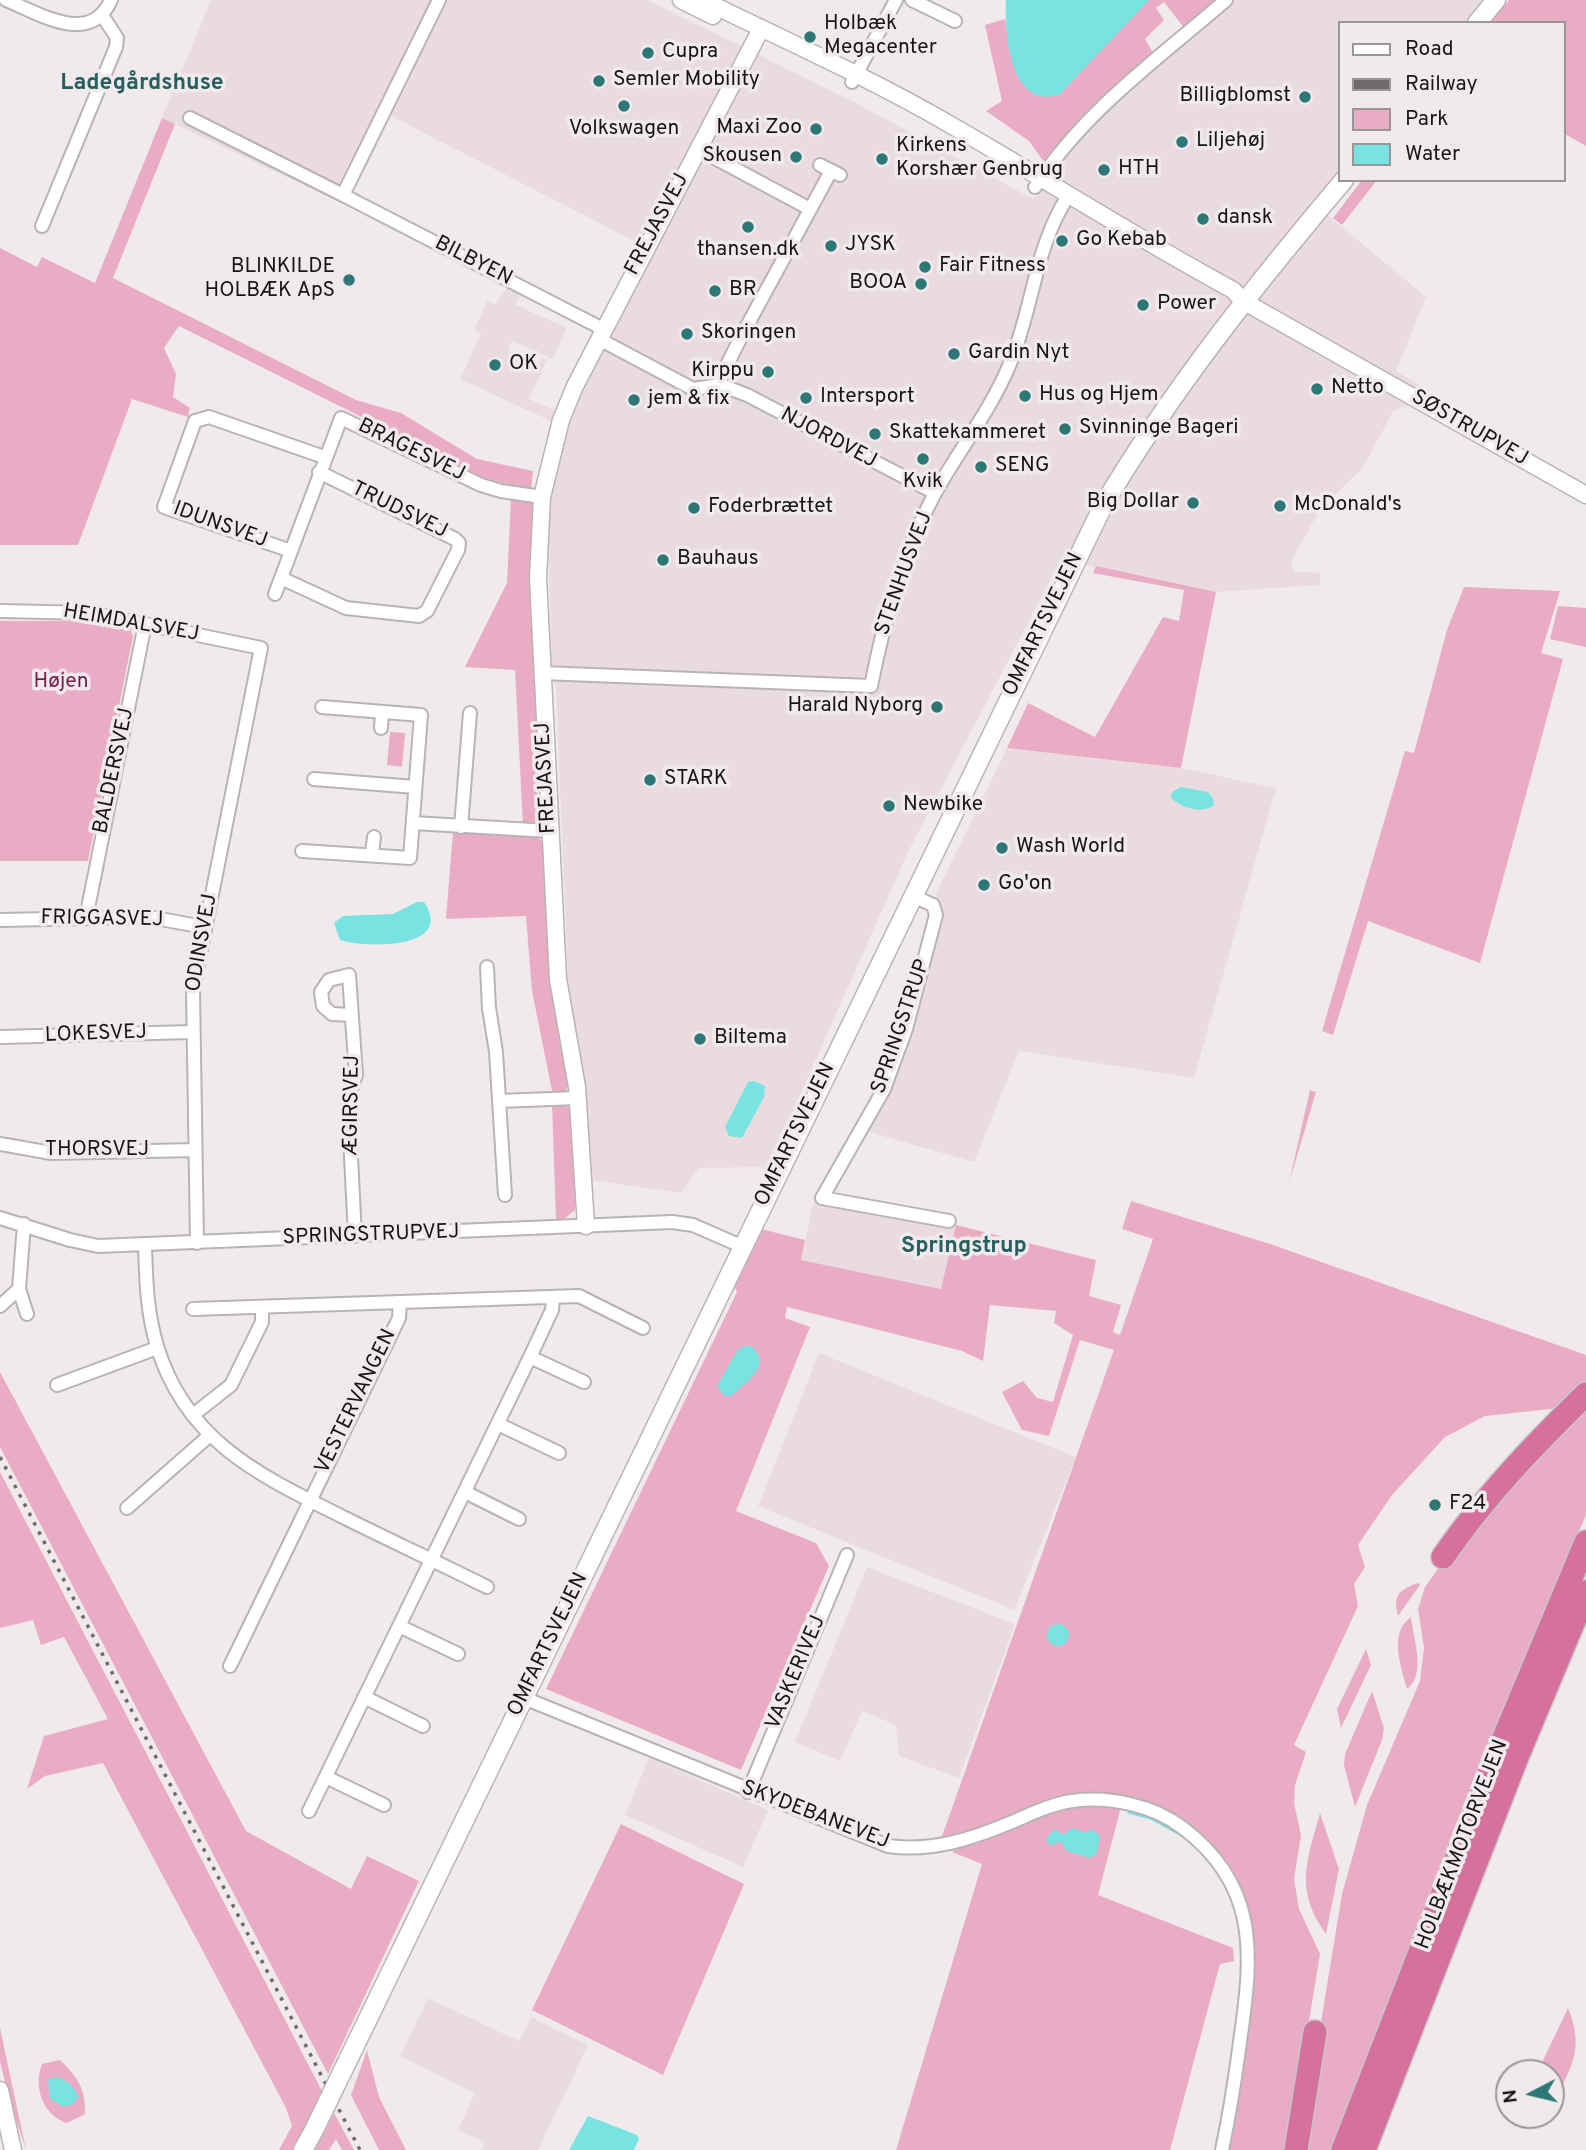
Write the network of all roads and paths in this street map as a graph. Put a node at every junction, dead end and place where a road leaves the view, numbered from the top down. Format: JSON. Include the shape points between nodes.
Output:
{"nodes":[{"id":1,"x":6,"y":0,"type":"edge"},
{"id":2,"x":111,"y":0,"type":"edge"},
{"id":3,"x":439,"y":0,"type":"edge"},
{"id":4,"x":681,"y":0,"type":"edge"},
{"id":5,"x":703,"y":0,"type":"edge"},
{"id":6,"x":897,"y":0,"type":"edge"},
{"id":7,"x":912,"y":0,"type":"edge"},
{"id":8,"x":1226,"y":0,"type":"edge"},
{"id":9,"x":1496,"y":0,"type":"edge"},
{"id":10,"x":102,"y":15,"type":"junction"},
{"id":11,"x":955,"y":21,"type":"dead end"},
{"id":12,"x":1479,"y":21,"type":"edge"},
{"id":13,"x":759,"y":34,"type":"junction"},
{"id":14,"x":855,"y":78,"type":"junction"},
{"id":15,"x":190,"y":118,"type":"dead end"},
{"id":16,"x":698,"y":149,"type":"junction"},
{"id":17,"x":830,"y":170,"type":"dead end"},
{"id":18,"x":1342,"y":182,"type":"edge"},
{"id":19,"x":1037,"y":183,"type":"junction"},
{"id":20,"x":343,"y":195,"type":"junction"},
{"id":21,"x":1065,"y":200,"type":"junction"},
{"id":22,"x":810,"y":209,"type":"junction"},
{"id":23,"x":42,"y":226,"type":"dead end"},
{"id":24,"x":1243,"y":301,"type":"junction"},
{"id":25,"x":601,"y":334,"type":"junction"},
{"id":26,"x":721,"y":385,"type":"junction"},
{"id":27,"x":324,"y":457,"type":"junction"},
{"id":28,"x":319,"y":472,"type":"junction"},
{"id":29,"x":935,"y":493,"type":"junction"},
{"id":30,"x":1586,"y":495,"type":"edge"},
{"id":31,"x":542,"y":497,"type":"junction"},
{"id":32,"x":291,"y":551,"type":"junction"},
{"id":33,"x":281,"y":578,"type":"junction"},
{"id":34,"x":275,"y":594,"type":"dead end"},
{"id":35,"x":0,"y":611,"type":"edge"},
{"id":36,"x":145,"y":624,"type":"junction"},
{"id":37,"x":261,"y":649,"type":"joint"},
{"id":38,"x":542,"y":673,"type":"junction"},
{"id":39,"x":322,"y":707,"type":"dead end"},
{"id":40,"x":382,"y":712,"type":"junction"},
{"id":41,"x":470,"y":713,"type":"dead end"},
{"id":42,"x":381,"y":728,"type":"dead end"},
{"id":43,"x":314,"y":779,"type":"dead end"},
{"id":44,"x":415,"y":787,"type":"junction"},
{"id":45,"x":413,"y":823,"type":"junction"},
{"id":46,"x":461,"y":827,"type":"junction"},
{"id":47,"x":550,"y":831,"type":"junction"},
{"id":48,"x":374,"y":837,"type":"dead end"},
{"id":49,"x":302,"y":851,"type":"dead end"},
{"id":50,"x":372,"y":853,"type":"junction"},
{"id":51,"x":913,"y":896,"type":"junction"},
{"id":52,"x":86,"y":918,"type":"junction"},
{"id":53,"x":0,"y":920,"type":"edge"},
{"id":54,"x":204,"y":927,"type":"junction"},
{"id":55,"x":487,"y":967,"type":"dead end"},
{"id":56,"x":352,"y":1015,"type":"dead end"},
{"id":57,"x":192,"y":1032,"type":"junction"},
{"id":58,"x":0,"y":1037,"type":"edge"},
{"id":59,"x":578,"y":1098,"type":"junction"},
{"id":60,"x":499,"y":1101,"type":"junction"},
{"id":61,"x":0,"y":1144,"type":"edge"},
{"id":62,"x":195,"y":1150,"type":"junction"},
{"id":63,"x":505,"y":1195,"type":"dead end"},
{"id":64,"x":0,"y":1218,"type":"edge"},
{"id":65,"x":949,"y":1221,"type":"dead end"},
{"id":66,"x":24,"y":1224,"type":"junction"},
{"id":67,"x":586,"y":1226,"type":"junction"},
{"id":68,"x":355,"y":1237,"type":"junction"},
{"id":69,"x":197,"y":1242,"type":"junction"},
{"id":70,"x":145,"y":1246,"type":"junction"},
{"id":71,"x":741,"y":1246,"type":"junction"},
{"id":72,"x":19,"y":1289,"type":"junction"},
{"id":73,"x":553,"y":1298,"type":"junction"},
{"id":74,"x":400,"y":1303,"type":"junction"},
{"id":75,"x":0,"y":1306,"type":"edge"},
{"id":76,"x":262,"y":1308,"type":"junction"},
{"id":77,"x":193,"y":1309,"type":"dead end"},
{"id":78,"x":27,"y":1314,"type":"dead end"},
{"id":79,"x":643,"y":1328,"type":"dead end"},
{"id":80,"x":157,"y":1348,"type":"junction"},
{"id":81,"x":530,"y":1357,"type":"junction"},
{"id":82,"x":584,"y":1382,"type":"dead end"},
{"id":83,"x":57,"y":1384,"type":"dead end"},
{"id":84,"x":1586,"y":1394,"type":"edge"},
{"id":85,"x":193,"y":1415,"type":"junction"},
{"id":86,"x":498,"y":1424,"type":"junction"},
{"id":87,"x":209,"y":1435,"type":"junction"},
{"id":88,"x":559,"y":1454,"type":"dead end"},
{"id":89,"x":465,"y":1492,"type":"junction"},
{"id":90,"x":309,"y":1500,"type":"junction"},
{"id":91,"x":127,"y":1508,"type":"dead end"},
{"id":92,"x":519,"y":1519,"type":"dead end"},
{"id":93,"x":1586,"y":1542,"type":"edge"},
{"id":94,"x":846,"y":1555,"type":"dead end"},
{"id":95,"x":1443,"y":1557,"type":"dead end"},
{"id":96,"x":431,"y":1559,"type":"junction"},
{"id":97,"x":487,"y":1587,"type":"dead end"},
{"id":98,"x":1586,"y":1592,"type":"edge"},
{"id":99,"x":399,"y":1626,"type":"junction"},
{"id":100,"x":458,"y":1654,"type":"dead end"},
{"id":101,"x":230,"y":1666,"type":"dead end"},
{"id":102,"x":364,"y":1697,"type":"junction"},
{"id":103,"x":523,"y":1698,"type":"junction"},
{"id":104,"x":423,"y":1726,"type":"dead end"},
{"id":105,"x":326,"y":1777,"type":"junction"},
{"id":106,"x":748,"y":1792,"type":"junction"},
{"id":107,"x":384,"y":1805,"type":"dead end"},
{"id":108,"x":309,"y":1811,"type":"dead end"},
{"id":109,"x":1315,"y":2032,"type":"dead end"},
{"id":110,"x":0,"y":2090,"type":"edge"},
{"id":111,"x":13,"y":2150,"type":"edge"},
{"id":112,"x":304,"y":2150,"type":"edge"},
{"id":113,"x":1222,"y":2150,"type":"edge"},
{"id":114,"x":1296,"y":2150,"type":"edge"},
{"id":115,"x":1343,"y":2150,"type":"edge"},
{"id":116,"x":1364,"y":2150,"type":"edge"}],
"edges":[{"from":1,"to":10,"type":"street","via":[[72,25],[86,25]]},
{"from":2,"to":10,"type":"street"},
{"from":3,"to":20,"type":"street"},
{"from":4,"to":13,"type":"street"},
{"from":5,"to":13,"type":"street"},
{"from":6,"to":14,"type":"street"},
{"from":7,"to":11,"type":"street"},
{"from":8,"to":19,"type":"street","via":[[1149,62],[1081,130]]},
{"from":9,"to":12,"type":"main road"},
{"from":10,"to":23,"type":"street","via":[[117,38],[116,47]]},
{"from":13,"to":14,"type":"street"},
{"from":13,"to":16,"type":"street","name":"FREJASVEJ"},
{"from":14,"to":19,"type":"street"},
{"from":15,"to":20,"type":"street","name":"BILBYEN"},
{"from":16,"to":22,"type":"street","name":"FREJASVEJ"},
{"from":16,"to":25,"type":"street","name":"FREJASVEJ"},
{"from":17,"to":22,"type":"street"},
{"from":18,"to":24,"type":"main road","name":"OMFARTSVEJEN"},
{"from":19,"to":21,"type":"street"},
{"from":20,"to":25,"type":"street","name":"BILBYEN"},
{"from":21,"to":24,"type":"street","via":[[1228,298]]},
{"from":21,"to":29,"type":"street","name":"STENHUSVEJ","via":[[1039,257],[1027,314],[1000,386]]},
{"from":22,"to":26,"type":"street","via":[[721,377]]},
{"from":24,"to":30,"type":"street","name":"SØSTRUPVEJ"},
{"from":24,"to":51,"type":"main road","name":"OMFARTSVEJEN","via":[[1161,412],[1104,504]]},
{"from":25,"to":26,"type":"street","via":[[693,389]]},
{"from":25,"to":31,"type":"street","name":"FREJASVEJ","via":[[561,420]]},
{"from":26,"to":29,"type":"street","name":"NJORDVEJ"},
{"from":27,"to":28,"type":"street","name":"BRAGESVEJ"},
{"from":27,"to":31,"type":"street","name":"BRAGESVEJ","via":[[337,422],[346,419],[481,485]]},
{"from":27,"to":32,"type":"street","name":"IDUNSVEJ","via":[[202,418],[195,421],[164,507]]},
{"from":28,"to":32,"type":"street","name":"BRAGESVEJ"},
{"from":28,"to":33,"type":"street","name":"TRUDSVEJ","via":[[455,539],[458,550],[427,611],[419,616],[346,608]]},
{"from":29,"to":38,"type":"street","name":"STENHUSVEJ","via":[[892,596],[871,686]]},
{"from":31,"to":38,"type":"street","name":"FREJASVEJ","via":[[538,578]]},
{"from":32,"to":33,"type":"street","name":"BRAGESVEJ"},
{"from":33,"to":34,"type":"street","name":"BRAGESVEJ"},
{"from":35,"to":36,"type":"street","name":"HEIMDALSVEJ","via":[[77,611]]},
{"from":36,"to":37,"type":"street","name":"HEIMDALSVEJ"},
{"from":36,"to":52,"type":"street","name":"BALDERSVEJ"},
{"from":37,"to":54,"type":"street","name":"ODINSVEJ"},
{"from":38,"to":47,"type":"street","name":"FREJASVEJ"},
{"from":39,"to":40,"type":"street"},
{"from":40,"to":42,"type":"street"},
{"from":40,"to":44,"type":"street","via":[[421,715]]},
{"from":41,"to":46,"type":"street"},
{"from":43,"to":44,"type":"street"},
{"from":44,"to":45,"type":"street"},
{"from":45,"to":46,"type":"street"},
{"from":45,"to":50,"type":"street","via":[[410,858]]},
{"from":46,"to":47,"type":"street"},
{"from":47,"to":59,"type":"street","name":"FREJASVEJ","via":[[559,992]]},
{"from":48,"to":50,"type":"street"},
{"from":49,"to":50,"type":"street","via":[[365,857]]},
{"from":51,"to":65,"type":"street","name":"SPRINGSTRUP","via":[[933,905],[936,915],[906,1029],[879,1099],[822,1198]]},
{"from":51,"to":71,"type":"main road","name":"OMFARTSVEJEN"},
{"from":52,"to":53,"type":"street","name":"FRIGGASVEJ"},
{"from":52,"to":54,"type":"street","name":"FRIGGASVEJ","via":[[159,918]]},
{"from":54,"to":57,"type":"street","name":"ODINSVEJ","via":[[194,980]]},
{"from":55,"to":60,"type":"street"},
{"from":56,"to":68,"type":"street","name":"ÆGIRSVEJ","via":[[356,1075],[348,1097]]},
{"from":57,"to":58,"type":"street","name":"LOKESVEJ"},
{"from":57,"to":62,"type":"street","name":"ODINSVEJ"},
{"from":59,"to":60,"type":"street"},
{"from":59,"to":67,"type":"street","name":"FREJASVEJ"},
{"from":60,"to":63,"type":"street"},
{"from":61,"to":62,"type":"street","name":"THORSVEJ","via":[[51,1153]]},
{"from":62,"to":69,"type":"street","name":"ODINSVEJ"},
{"from":64,"to":66,"type":"street","name":"SPRINGSTRUPVEJ"},
{"from":66,"to":70,"type":"street","name":"SPRINGSTRUPVEJ","via":[[92,1245]]},
{"from":66,"to":72,"type":"street"},
{"from":67,"to":68,"type":"street","name":"SPRINGSTRUPVEJ"},
{"from":67,"to":71,"type":"street","name":"SPRINGSTRUPVEJ","via":[[681,1223]]},
{"from":68,"to":69,"type":"street","name":"SPRINGSTRUPVEJ"},
{"from":69,"to":70,"type":"street","name":"SPRINGSTRUPVEJ"},
{"from":70,"to":80,"type":"street","name":"VESTERVANGEN","via":[[147,1296]]},
{"from":71,"to":103,"type":"main road","name":"OMFARTSVEJEN"},
{"from":72,"to":75,"type":"street"},
{"from":72,"to":78,"type":"street"},
{"from":73,"to":74,"type":"street","name":"VESTERVANGEN"},
{"from":73,"to":79,"type":"street","name":"VESTERVANGEN","via":[[579,1296]]},
{"from":73,"to":81,"type":"street"},
{"from":74,"to":76,"type":"street","name":"VESTERVANGEN"},
{"from":74,"to":90,"type":"street","name":"VESTERVANGEN","via":[[399,1318]]},
{"from":76,"to":77,"type":"street","name":"VESTERVANGEN"},
{"from":76,"to":85,"type":"street","via":[[262,1322],[231,1385]]},
{"from":80,"to":83,"type":"street"},
{"from":80,"to":85,"type":"street","name":"VESTERVANGEN"},
{"from":81,"to":82,"type":"street"},
{"from":81,"to":86,"type":"street"},
{"from":84,"to":95,"type":"highway","via":[[1505,1477]]},
{"from":85,"to":87,"type":"street","name":"VESTERVANGEN"},
{"from":86,"to":88,"type":"street"},
{"from":86,"to":89,"type":"street"},
{"from":87,"to":90,"type":"street","name":"VESTERVANGEN","via":[[252,1471]]},
{"from":87,"to":91,"type":"street"},
{"from":89,"to":92,"type":"street"},
{"from":89,"to":96,"type":"street"},
{"from":90,"to":96,"type":"street","name":"VESTERVANGEN"},
{"from":90,"to":101,"type":"street","name":"VESTERVANGEN"},
{"from":93,"to":115,"type":"highway","name":"HOLBÆKMOTORVEJEN","via":[[1498,1752]]},
{"from":94,"to":106,"type":"street","name":"VASKERIVEJ"},
{"from":96,"to":97,"type":"street","name":"VESTERVANGEN"},
{"from":96,"to":99,"type":"street"},
{"from":98,"to":116,"type":"highway","name":"HOLBÆKMOTORVEJEN"},
{"from":99,"to":100,"type":"street"},
{"from":99,"to":102,"type":"street"},
{"from":102,"to":104,"type":"street"},
{"from":102,"to":105,"type":"street"},
{"from":103,"to":106,"type":"street","name":"SKYDEBANEVEJ"},
{"from":103,"to":112,"type":"main road","name":"OMFARTSVEJEN","bridge":true},
{"from":105,"to":107,"type":"street"},
{"from":105,"to":108,"type":"street"},
{"from":106,"to":113,"type":"street","name":"SKYDEBANEVEJ","via":[[900,1848],[951,1844],[1074,1801],[1124,1803],[1176,1822],[1206,1847],[1227,1874],[1249,1940],[1246,2001]]},
{"from":109,"to":114,"type":"highway"},
{"from":110,"to":111,"type":"street"}]}
